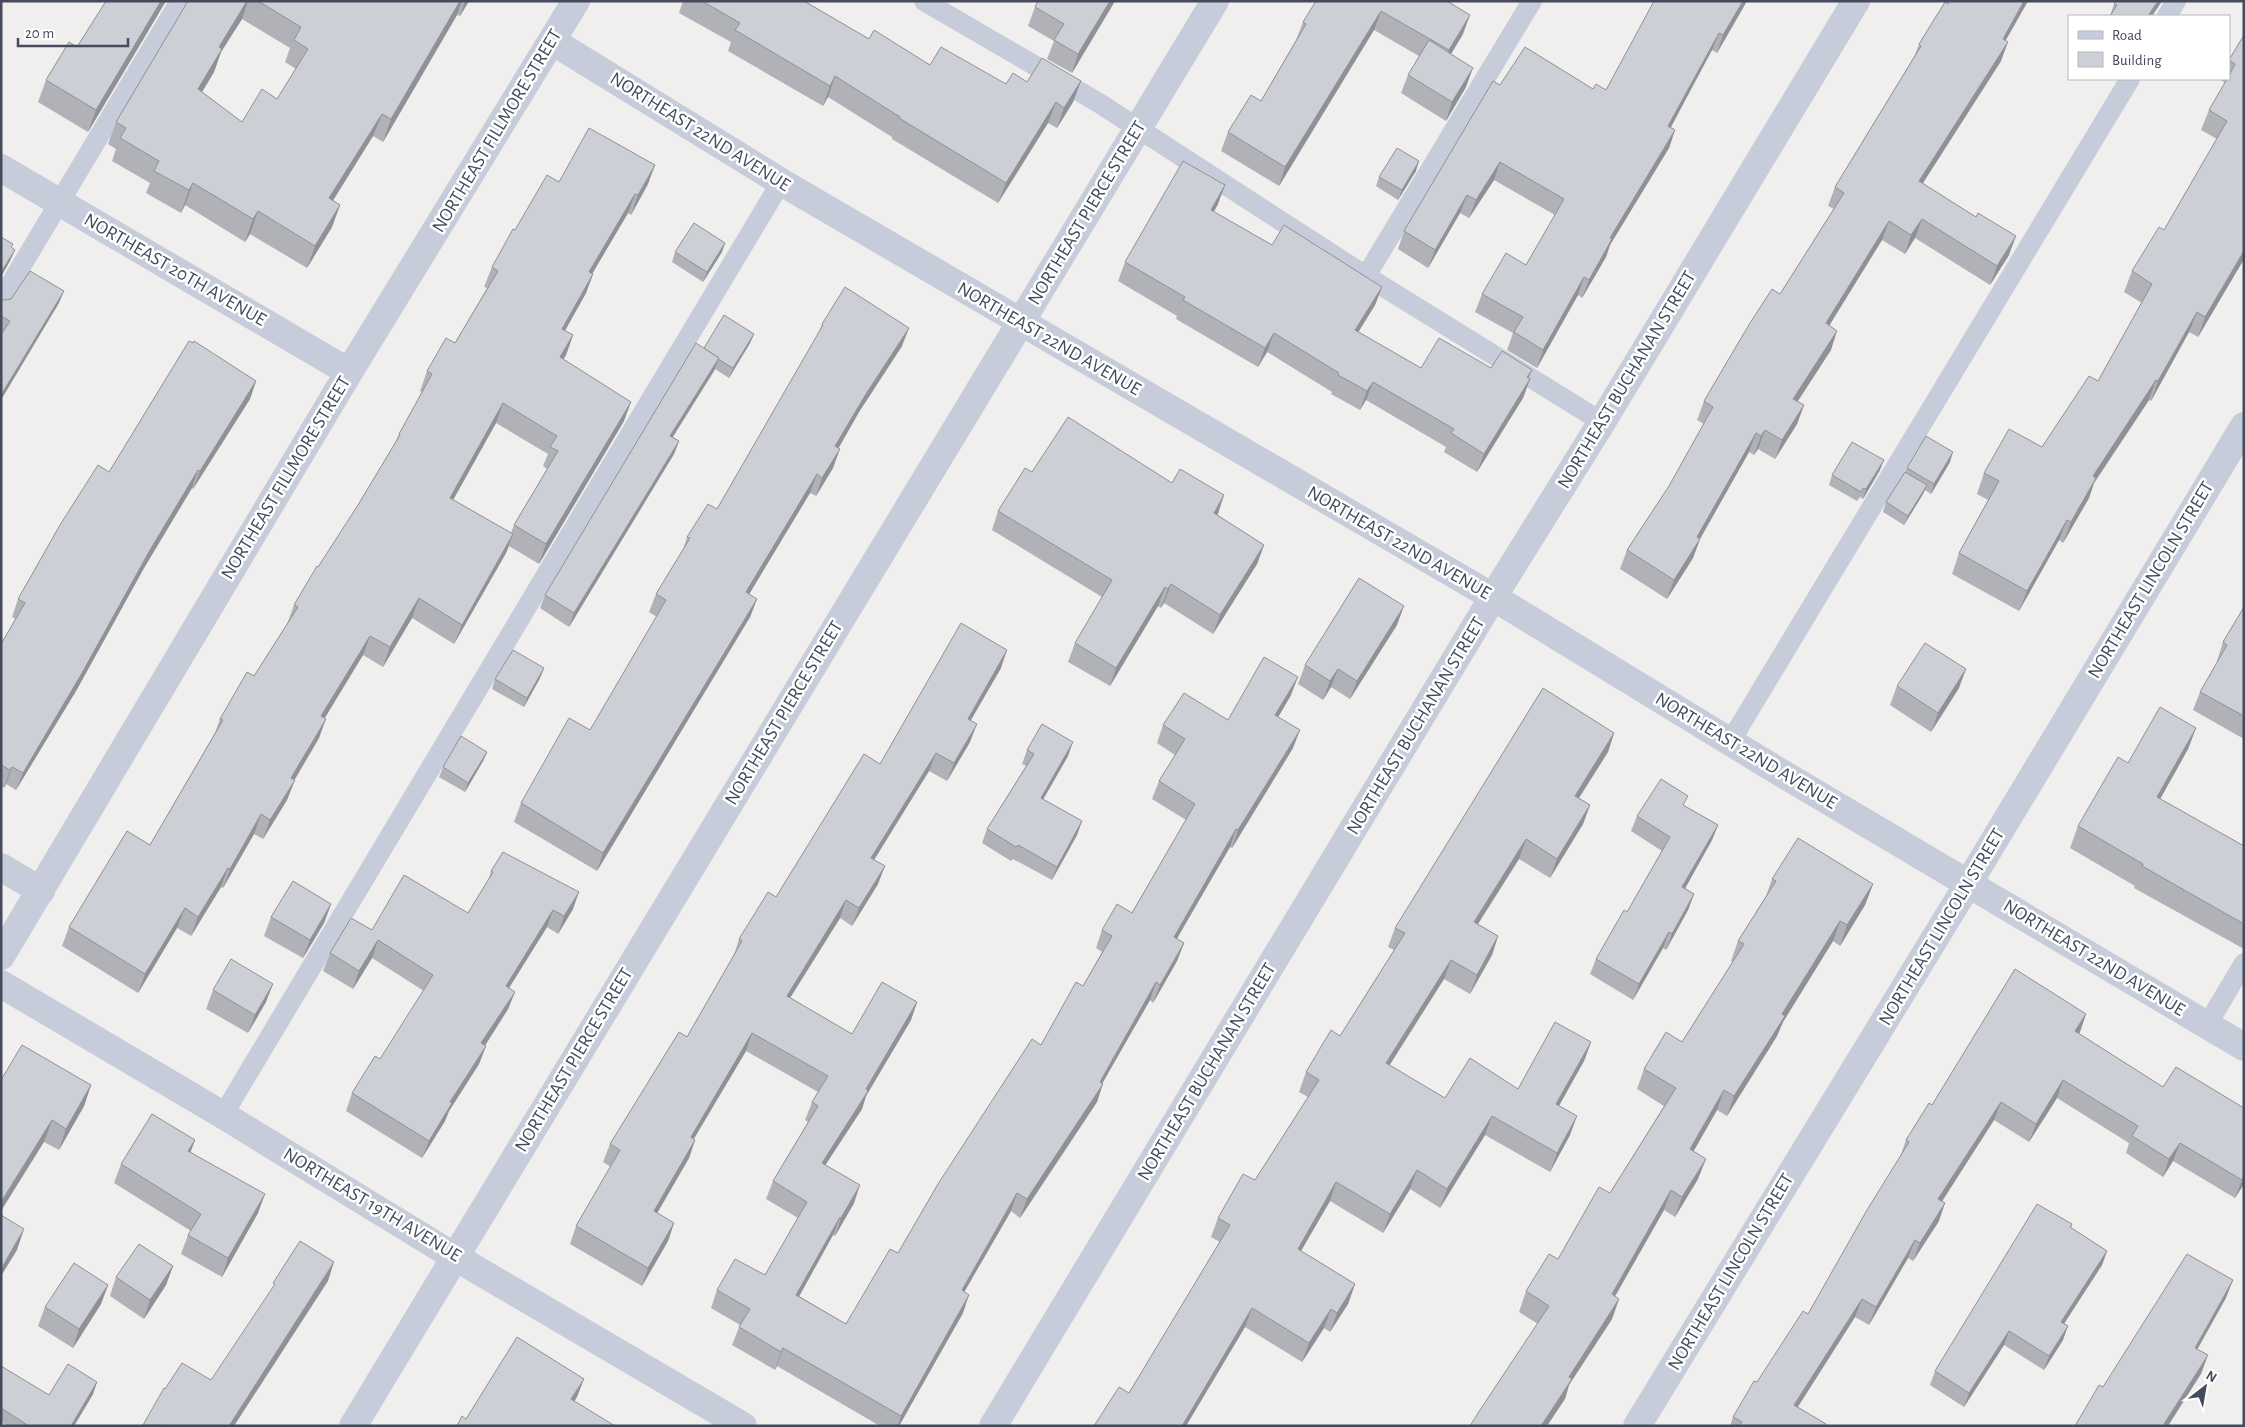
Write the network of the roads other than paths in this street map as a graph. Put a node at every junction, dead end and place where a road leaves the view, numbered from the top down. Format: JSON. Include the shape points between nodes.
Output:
{"nodes":[{"id":1,"x":180,"y":1,"type":"edge"},
{"id":2,"x":576,"y":1,"type":"edge"},
{"id":3,"x":924,"y":1,"type":"edge"},
{"id":4,"x":1214,"y":1,"type":"edge"},
{"id":5,"x":1532,"y":1,"type":"edge"},
{"id":6,"x":1856,"y":1,"type":"edge"},
{"id":7,"x":2176,"y":1,"type":"edge"},
{"id":8,"x":2168,"y":15,"type":"edge"},
{"id":9,"x":552,"y":41,"type":"junction"},
{"id":10,"x":2129,"y":80,"type":"edge"},
{"id":11,"x":1138,"y":129,"type":"junction"},
{"id":12,"x":1,"y":168,"type":"edge"},
{"id":13,"x":781,"y":182,"type":"junction"},
{"id":14,"x":59,"y":202,"type":"junction"},
{"id":15,"x":1366,"y":276,"type":"junction"},
{"id":16,"x":1,"y":300,"type":"edge"},
{"id":17,"x":1020,"y":323,"type":"junction"},
{"id":18,"x":349,"y":372,"type":"junction"},
{"id":19,"x":1602,"y":422,"type":"junction"},
{"id":20,"x":2244,"y":426,"type":"edge"},
{"id":21,"x":1493,"y":597,"type":"junction"},
{"id":22,"x":1730,"y":742,"type":"junction"},
{"id":23,"x":1,"y":868,"type":"edge"},
{"id":24,"x":1968,"y":884,"type":"junction"},
{"id":25,"x":41,"y":890,"type":"junction"},
{"id":26,"x":1,"y":956,"type":"edge"},
{"id":27,"x":2244,"y":963,"type":"edge"},
{"id":28,"x":1,"y":984,"type":"edge"},
{"id":29,"x":2207,"y":1025,"type":"junction"},
{"id":30,"x":2244,"y":1047,"type":"edge"},
{"id":31,"x":223,"y":1115,"type":"junction"},
{"id":32,"x":455,"y":1257,"type":"junction"},
{"id":33,"x":353,"y":1426,"type":"edge"},
{"id":34,"x":743,"y":1426,"type":"edge"},
{"id":35,"x":993,"y":1426,"type":"edge"},
{"id":36,"x":1637,"y":1426,"type":"edge"}],
"edges":[{"from":1,"to":14,"type":"lane"},
{"from":2,"to":9,"type":"street","name":"NORTHEAST FILLMORE STREET"},
{"from":3,"to":11,"type":"lane","via":[[1099,102]]},
{"from":4,"to":11,"type":"street","name":"NORTHEAST PIERCE STREET"},
{"from":5,"to":15,"type":"lane"},
{"from":6,"to":19,"type":"street","name":"NORTHEAST BUCHANAN STREET"},
{"from":7,"to":8,"type":"lane"},
{"from":9,"to":13,"type":"street","name":"NORTHEAST 22ND AVENUE"},
{"from":9,"to":18,"type":"street","name":"NORTHEAST FILLMORE STREET"},
{"from":10,"to":22,"type":"lane"},
{"from":11,"to":15,"type":"lane"},
{"from":11,"to":17,"type":"street","name":"NORTHEAST PIERCE STREET"},
{"from":12,"to":14,"type":"street","name":"NORTHEAST 20TH AVENUE"},
{"from":13,"to":17,"type":"street","name":"NORTHEAST 22ND AVENUE"},
{"from":13,"to":31,"type":"lane"},
{"from":14,"to":16,"type":"lane"},
{"from":14,"to":18,"type":"street","name":"NORTHEAST 20TH AVENUE"},
{"from":15,"to":19,"type":"lane"},
{"from":17,"to":21,"type":"street","name":"NORTHEAST 22ND AVENUE"},
{"from":17,"to":32,"type":"street","name":"NORTHEAST PIERCE STREET"},
{"from":18,"to":25,"type":"street","name":"NORTHEAST FILLMORE STREET"},
{"from":19,"to":21,"type":"street","name":"NORTHEAST BUCHANAN STREET"},
{"from":20,"to":24,"type":"street","name":"NORTHEAST LINCOLN STREET"},
{"from":21,"to":22,"type":"street","name":"NORTHEAST 22ND AVENUE"},
{"from":21,"to":35,"type":"street","name":"NORTHEAST BUCHANAN STREET"},
{"from":22,"to":24,"type":"street","name":"NORTHEAST 22ND AVENUE"},
{"from":23,"to":25,"type":"street"},
{"from":24,"to":29,"type":"street","name":"NORTHEAST 22ND AVENUE"},
{"from":24,"to":36,"type":"street","name":"NORTHEAST LINCOLN STREET"},
{"from":25,"to":26,"type":"street","name":"NORTHEAST FILLMORE STREET"},
{"from":27,"to":29,"type":"lane"},
{"from":28,"to":31,"type":"street","name":"NORTHEAST 19TH AVENUE"},
{"from":29,"to":30,"type":"street","name":"NORTHEAST 22ND AVENUE"},
{"from":31,"to":32,"type":"street","name":"NORTHEAST 19TH AVENUE"},
{"from":32,"to":33,"type":"street","name":"NORTHEAST PIERCE STREET"},
{"from":32,"to":34,"type":"street","name":"NORTHEAST 19TH AVENUE"}]}
